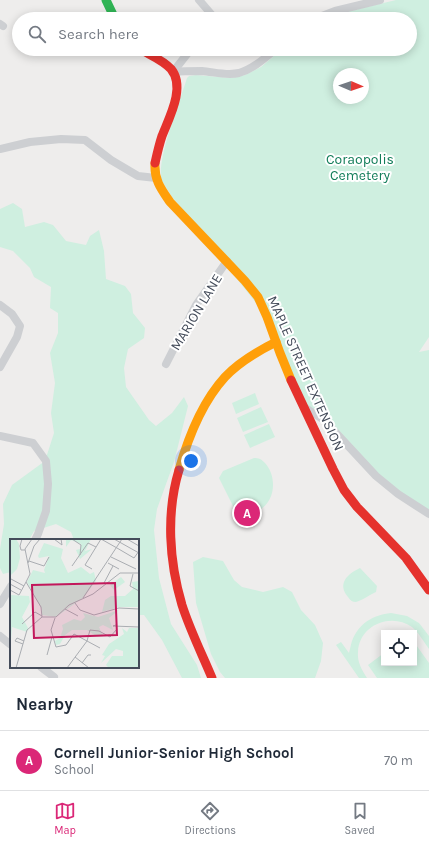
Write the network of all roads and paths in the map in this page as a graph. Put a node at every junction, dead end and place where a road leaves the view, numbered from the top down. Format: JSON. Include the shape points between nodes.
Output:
{"nodes":[{"id":1,"x":106,"y":0,"type":"edge"},
{"id":2,"x":200,"y":0,"type":"edge"},
{"id":3,"x":380,"y":0,"type":"edge"},
{"id":4,"x":112,"y":12,"type":"edge"},
{"id":5,"x":208,"y":12,"type":"edge"},
{"id":6,"x":332,"y":12,"type":"edge"},
{"id":7,"x":152,"y":56,"type":"edge"},
{"id":8,"x":186,"y":56,"type":"edge"},
{"id":9,"x":267,"y":56,"type":"edge"},
{"id":10,"x":173,"y":72,"type":"junction"},
{"id":11,"x":0,"y":149,"type":"edge"},
{"id":12,"x":156,"y":178,"type":"junction"},
{"id":13,"x":226,"y":261,"type":"junction"},
{"id":14,"x":0,"y":305,"type":"edge"},
{"id":15,"x":276,"y":342,"type":"junction"},
{"id":16,"x":166,"y":364,"type":"dead end"},
{"id":17,"x":0,"y":367,"type":"edge"},
{"id":18,"x":304,"y":407,"type":"junction"},
{"id":19,"x":0,"y":436,"type":"edge"},
{"id":20,"x":429,"y":514,"type":"edge"},
{"id":21,"x":36,"y":539,"type":"edge"},
{"id":22,"x":10,"y":588,"type":"edge"},
{"id":23,"x":429,"y":589,"type":"edge"},
{"id":24,"x":0,"y":604,"type":"edge"},
{"id":25,"x":0,"y":636,"type":"edge"},
{"id":26,"x":10,"y":644,"type":"edge"},
{"id":27,"x":42,"y":668,"type":"edge"},
{"id":28,"x":54,"y":677,"type":"dead end"},
{"id":29,"x":212,"y":678,"type":"edge"}],
"edges":[{"from":1,"to":4,"type":"street"},
{"from":2,"to":5,"type":"street"},
{"from":3,"to":6,"type":"street"},
{"from":7,"to":10,"type":"street"},
{"from":8,"to":10,"type":"street"},
{"from":9,"to":10,"type":"street","via":[[239,73]]},
{"from":10,"to":12,"type":"street","via":[[177,81],[177,93],[159,147]]},
{"from":11,"to":12,"type":"street","via":[[30,142],[85,140],[138,176]]},
{"from":12,"to":13,"type":"street","name":"MAPLE STREET EXTENSION","via":[[170,202]]},
{"from":13,"to":15,"type":"street","name":"MAPLE STREET EXTENSION","via":[[260,301]]},
{"from":13,"to":16,"type":"street","name":"MARION LANE","via":[[196,305]]},
{"from":14,"to":17,"type":"street","via":[[12,314],[20,326],[17,337]]},
{"from":15,"to":18,"type":"street","name":"MAPLE STREET EXTENSION"},
{"from":15,"to":29,"type":"street","via":[[251,356],[218,386],[204,408],[186,447],[172,496],[170,533],[176,581],[182,604]]},
{"from":18,"to":20,"type":"street","via":[[324,420],[376,476]]},
{"from":18,"to":23,"type":"street","name":"MAPLE STREET EXTENSION","via":[[344,490],[406,558]]},
{"from":19,"to":21,"type":"street","via":[[33,443],[46,461],[46,511]]},
{"from":22,"to":24,"type":"street"},
{"from":25,"to":26,"type":"street"},
{"from":27,"to":28,"type":"street"}]}
